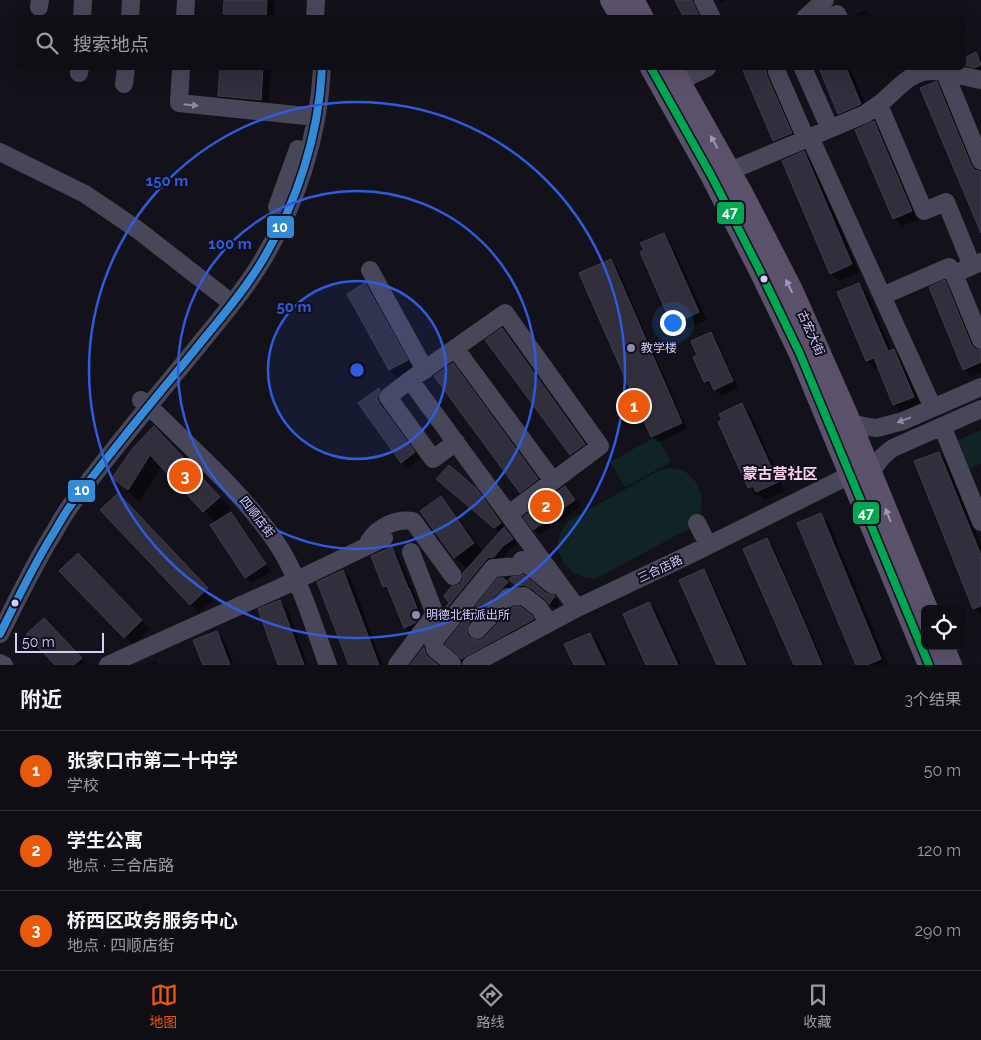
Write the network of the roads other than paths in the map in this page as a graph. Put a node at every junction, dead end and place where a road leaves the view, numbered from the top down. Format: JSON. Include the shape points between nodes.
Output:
{"nodes":[{"id":1,"x":83,"y":0,"type":"edge"},
{"id":2,"x":131,"y":0,"type":"edge"},
{"id":3,"x":186,"y":0,"type":"edge"},
{"id":4,"x":316,"y":0,"type":"edge"},
{"id":5,"x":325,"y":0,"type":"edge"},
{"id":6,"x":611,"y":0,"type":"edge"},
{"id":7,"x":633,"y":0,"type":"edge"},
{"id":8,"x":703,"y":0,"type":"edge"},
{"id":9,"x":825,"y":0,"type":"edge"},
{"id":10,"x":82,"y":15,"type":"edge"},
{"id":11,"x":130,"y":15,"type":"edge"},
{"id":12,"x":185,"y":15,"type":"edge"},
{"id":13,"x":315,"y":15,"type":"edge"},
{"id":14,"x":325,"y":15,"type":"edge"},
{"id":15,"x":620,"y":15,"type":"edge"},
{"id":16,"x":641,"y":15,"type":"edge"},
{"id":17,"x":710,"y":15,"type":"edge"},
{"id":18,"x":808,"y":15,"type":"edge"},
{"id":19,"x":181,"y":70,"type":"edge"},
{"id":20,"x":312,"y":70,"type":"edge"},
{"id":21,"x":322,"y":70,"type":"edge"},
{"id":22,"x":652,"y":70,"type":"edge"},
{"id":23,"x":697,"y":70,"type":"edge"},
{"id":24,"x":804,"y":70,"type":"edge"},
{"id":25,"x":777,"y":72,"type":"dead end"},
{"id":26,"x":944,"y":73,"type":"junction"},
{"id":27,"x":676,"y":74,"type":"edge"},
{"id":28,"x":981,"y":80,"type":"edge"},
{"id":29,"x":879,"y":105,"type":"junction"},
{"id":30,"x":311,"y":116,"type":"junction"},
{"id":31,"x":830,"y":129,"type":"junction"},
{"id":32,"x":808,"y":138,"type":"junction"},
{"id":33,"x":0,"y":152,"type":"edge"},
{"id":34,"x":981,"y":161,"type":"edge"},
{"id":35,"x":730,"y":171,"type":"junction"},
{"id":36,"x":977,"y":264,"type":"edge"},
{"id":37,"x":370,"y":270,"type":"dead end"},
{"id":38,"x":954,"y":274,"type":"junction"},
{"id":39,"x":882,"y":296,"type":"junction"},
{"id":40,"x":224,"y":297,"type":"junction"},
{"id":41,"x":981,"y":340,"type":"edge"},
{"id":42,"x":455,"y":348,"type":"junction"},
{"id":43,"x":424,"y":370,"type":"junction"},
{"id":44,"x":410,"y":380,"type":"junction"},
{"id":45,"x":981,"y":387,"type":"edge"},
{"id":46,"x":145,"y":403,"type":"junction"},
{"id":47,"x":933,"y":408,"type":"junction"},
{"id":48,"x":981,"y":409,"type":"edge"},
{"id":49,"x":850,"y":423,"type":"junction"},
{"id":50,"x":942,"y":426,"type":"junction"},
{"id":51,"x":456,"y":442,"type":"junction"},
{"id":52,"x":860,"y":474,"type":"junction"},
{"id":53,"x":553,"y":481,"type":"junction"},
{"id":54,"x":509,"y":514,"type":"junction"},
{"id":55,"x":981,"y":522,"type":"edge"},
{"id":56,"x":384,"y":538,"type":"dead end"},
{"id":57,"x":364,"y":548,"type":"junction"},
{"id":58,"x":411,"y":552,"type":"dead end"},
{"id":59,"x":894,"y":555,"type":"junction"},
{"id":60,"x":537,"y":564,"type":"junction"},
{"id":61,"x":453,"y":576,"type":"dead end"},
{"id":62,"x":297,"y":580,"type":"junction"},
{"id":63,"x":559,"y":590,"type":"dead end"},
{"id":64,"x":925,"y":605,"type":"edge"},
{"id":65,"x":578,"y":608,"type":"junction"},
{"id":66,"x":0,"y":611,"type":"edge"},
{"id":67,"x":549,"y":623,"type":"junction"},
{"id":68,"x":477,"y":630,"type":"dead end"},
{"id":69,"x":0,"y":634,"type":"edge"},
{"id":70,"x":944,"y":650,"type":"edge"},
{"id":71,"x":0,"y":663,"type":"edge"},
{"id":72,"x":4,"y":665,"type":"edge"},
{"id":73,"x":108,"y":665,"type":"edge"},
{"id":74,"x":328,"y":665,"type":"edge"},
{"id":75,"x":396,"y":665,"type":"edge"},
{"id":76,"x":452,"y":665,"type":"edge"},
{"id":77,"x":471,"y":665,"type":"edge"},
{"id":78,"x":929,"y":665,"type":"edge"},
{"id":79,"x":950,"y":665,"type":"edge"}],
"edges":[{"from":1,"to":10,"type":"street"},
{"from":2,"to":11,"type":"street"},
{"from":3,"to":12,"type":"street"},
{"from":4,"to":13,"type":"street"},
{"from":5,"to":14,"type":"street"},
{"from":6,"to":15,"type":"main road"},
{"from":7,"to":16,"type":"main road"},
{"from":8,"to":17,"type":"street"},
{"from":9,"to":18,"type":"street"},
{"from":19,"to":30,"type":"street","one_way":true,"via":[[178,103]]},
{"from":20,"to":30,"type":"street"},
{"from":21,"to":30,"type":"street","via":[[321,90]]},
{"from":22,"to":52,"type":"main road","name":"古宏大街","via":[[712,177]]},
{"from":23,"to":27,"type":"street"},
{"from":24,"to":31,"type":"street"},
{"from":25,"to":32,"type":"street"},
{"from":26,"to":28,"type":"street"},
{"from":26,"to":29,"type":"street","via":[[921,72],[896,88]]},
{"from":26,"to":34,"type":"street"},
{"from":35,"to":27,"type":"main road","name":"古宏大街","one_way":true},
{"from":29,"to":31,"type":"street"},
{"from":29,"to":36,"type":"street","via":[[924,211],[946,202]]},
{"from":30,"to":40,"type":"street","via":[[256,253]]},
{"from":30,"to":46,"type":"street","via":[[312,138],[299,183],[262,262],[237,298]]},
{"from":31,"to":32,"type":"street"},
{"from":32,"to":35,"type":"street"},
{"from":32,"to":39,"type":"street"},
{"from":33,"to":40,"type":"street","via":[[85,194],[138,230]]},
{"from":49,"to":35,"type":"main road","name":"古宏大街","one_way":true,"via":[[792,290]]},
{"from":36,"to":38,"type":"street"},
{"from":37,"to":43,"type":"street"},
{"from":38,"to":39,"type":"street","via":[[949,267]]},
{"from":38,"to":41,"type":"street"},
{"from":39,"to":47,"type":"street"},
{"from":40,"to":46,"type":"street"},
{"from":42,"to":43,"type":"street"},
{"from":42,"to":53,"type":"street"},
{"from":42,"to":53,"type":"street","via":[[506,313],[600,446]]},
{"from":43,"to":44,"type":"street"},
{"from":44,"to":51,"type":"street"},
{"from":44,"to":51,"type":"street","via":[[388,397],[432,459]]},
{"from":45,"to":47,"type":"street"},
{"from":46,"to":62,"type":"street","name":"四顺店街","via":[[240,496],[277,543]]},
{"from":46,"to":66,"type":"street","via":[[86,468],[50,517]]},
{"from":46,"to":69,"type":"street","via":[[70,507],[37,560]]},
{"from":47,"to":49,"type":"street","one_way":true,"via":[[877,428]]},
{"from":48,"to":50,"type":"street"},
{"from":49,"to":52,"type":"main road","name":"古宏大街"},
{"from":50,"to":52,"type":"street","via":[[893,448]]},
{"from":50,"to":55,"type":"street"},
{"from":51,"to":54,"type":"street"},
{"from":52,"to":59,"type":"main road","name":"古宏大街"},
{"from":52,"to":65,"type":"street","name":"三合店路","via":[[703,536]]},
{"from":53,"to":54,"type":"street"},
{"from":54,"to":60,"type":"street"},
{"from":56,"to":57,"type":"street"},
{"from":57,"to":61,"type":"street","via":[[372,536],[387,525],[406,519],[413,521]]},
{"from":57,"to":62,"type":"street"},
{"from":58,"to":75,"type":"street","via":[[435,614]]},
{"from":59,"to":64,"type":"main road","name":"古宏大街"},
{"from":59,"to":78,"type":"main road","name":"古宏大街"},
{"from":60,"to":63,"type":"street"},
{"from":60,"to":65,"type":"street"},
{"from":60,"to":76,"type":"street","via":[[522,560],[518,566],[493,568],[434,646]]},
{"from":62,"to":73,"type":"street"},
{"from":62,"to":74,"type":"street","name":"四顺店街"},
{"from":65,"to":67,"type":"street","name":"三合店路"},
{"from":67,"to":68,"type":"street","via":[[539,608],[524,596],[508,596]]},
{"from":67,"to":77,"type":"street","name":"三合店路"},
{"from":70,"to":79,"type":"main road"},
{"from":71,"to":72,"type":"street"}]}
